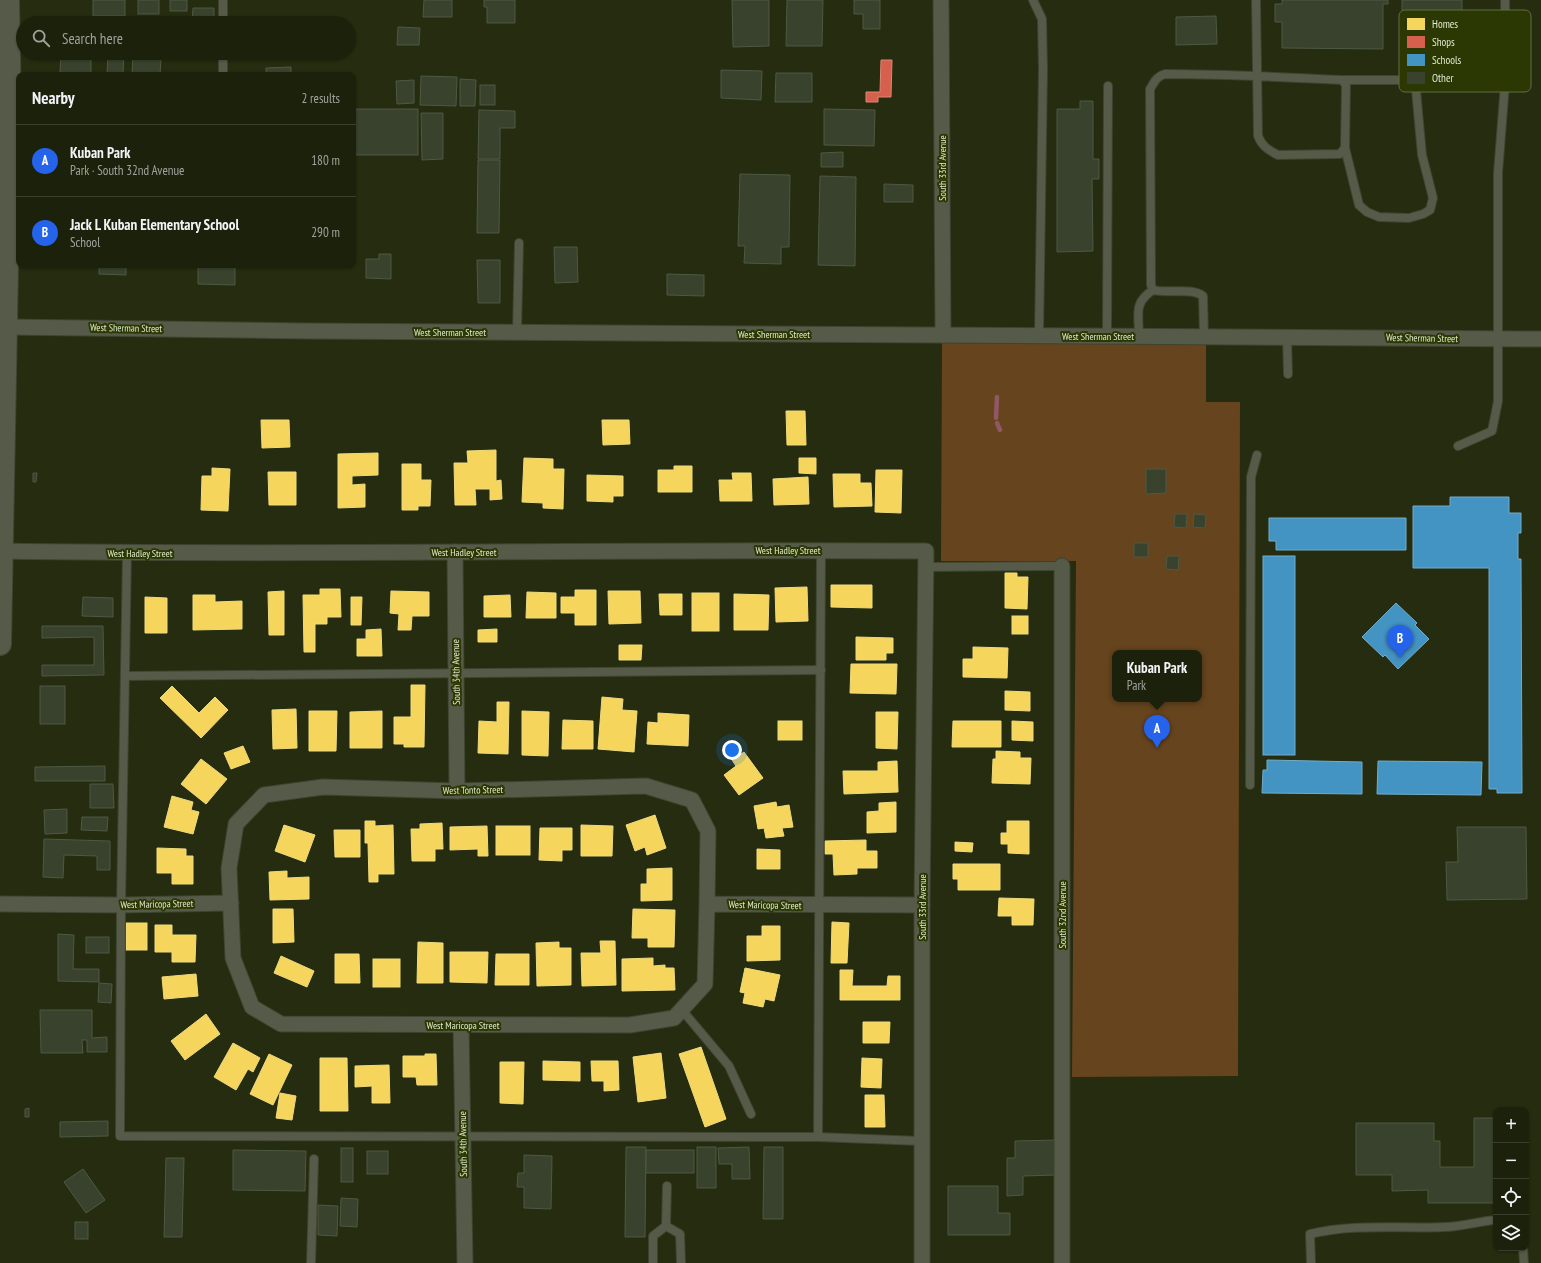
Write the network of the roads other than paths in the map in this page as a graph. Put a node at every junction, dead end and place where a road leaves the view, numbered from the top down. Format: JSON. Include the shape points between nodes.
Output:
{"nodes":[{"id":1,"x":8,"y":0,"type":"edge"},
{"id":2,"x":223,"y":0,"type":"edge"},
{"id":3,"x":942,"y":0,"type":"edge"},
{"id":4,"x":1033,"y":0,"type":"edge"},
{"id":5,"x":1256,"y":0,"type":"edge"},
{"id":6,"x":1505,"y":0,"type":"edge"},
{"id":7,"x":1505,"y":10,"type":"edge"},
{"id":8,"x":223,"y":16,"type":"edge"},
{"id":9,"x":223,"y":60,"type":"edge"},
{"id":10,"x":223,"y":72,"type":"edge"},
{"id":11,"x":1257,"y":76,"type":"junction"},
{"id":12,"x":1342,"y":80,"type":"junction"},
{"id":13,"x":1399,"y":80,"type":"edge"},
{"id":14,"x":1108,"y":86,"type":"dead end"},
{"id":15,"x":1416,"y":92,"type":"edge"},
{"id":16,"x":1504,"y":92,"type":"edge"},
{"id":17,"x":5,"y":105,"type":"edge"},
{"id":18,"x":1344,"y":148,"type":"junction"},
{"id":19,"x":519,"y":243,"type":"dead end"},
{"id":20,"x":1153,"y":290,"type":"junction"},
{"id":21,"x":4,"y":317,"type":"edge"},
{"id":22,"x":517,"y":332,"type":"junction"},
{"id":23,"x":943,"y":335,"type":"junction"},
{"id":24,"x":1039,"y":335,"type":"junction"},
{"id":25,"x":1107,"y":336,"type":"junction"},
{"id":26,"x":1139,"y":336,"type":"junction"},
{"id":27,"x":1204,"y":336,"type":"junction"},
{"id":28,"x":1287,"y":337,"type":"junction"},
{"id":29,"x":1498,"y":338,"type":"junction"},
{"id":30,"x":1541,"y":339,"type":"edge"},
{"id":31,"x":1288,"y":374,"type":"dead end"},
{"id":32,"x":1458,"y":446,"type":"dead end"},
{"id":33,"x":1257,"y":456,"type":"dead end"},
{"id":34,"x":2,"y":493,"type":"edge"},
{"id":35,"x":821,"y":550,"type":"junction"},
{"id":36,"x":1,"y":551,"type":"junction"},
{"id":37,"x":926,"y":551,"type":"joint"},
{"id":38,"x":455,"y":552,"type":"junction"},
{"id":39,"x":127,"y":553,"type":"junction"},
{"id":40,"x":1062,"y":566,"type":"joint"},
{"id":41,"x":926,"y":567,"type":"junction"},
{"id":42,"x":0,"y":644,"type":"edge"},
{"id":43,"x":821,"y":670,"type":"junction"},
{"id":44,"x":456,"y":672,"type":"junction"},
{"id":45,"x":125,"y":676,"type":"junction"},
{"id":46,"x":1250,"y":785,"type":"dead end"},
{"id":47,"x":457,"y":791,"type":"junction"},
{"id":48,"x":231,"y":903,"type":"junction"},
{"id":49,"x":0,"y":904,"type":"edge"},
{"id":50,"x":707,"y":904,"type":"junction"},
{"id":51,"x":121,"y":905,"type":"junction"},
{"id":52,"x":820,"y":905,"type":"junction"},
{"id":53,"x":922,"y":905,"type":"junction"},
{"id":54,"x":682,"y":1010,"type":"junction"},
{"id":55,"x":461,"y":1025,"type":"junction"},
{"id":56,"x":751,"y":1114,"type":"dead end"},
{"id":57,"x":463,"y":1137,"type":"junction"},
{"id":58,"x":818,"y":1137,"type":"junction"},
{"id":59,"x":922,"y":1141,"type":"junction"},
{"id":60,"x":314,"y":1159,"type":"dead end"},
{"id":61,"x":667,"y":1186,"type":"dead end"},
{"id":62,"x":1493,"y":1220,"type":"edge"},
{"id":63,"x":666,"y":1226,"type":"junction"},
{"id":64,"x":1523,"y":1251,"type":"edge"},
{"id":65,"x":311,"y":1263,"type":"edge"},
{"id":66,"x":465,"y":1263,"type":"edge"},
{"id":67,"x":653,"y":1263,"type":"edge"},
{"id":68,"x":681,"y":1263,"type":"edge"},
{"id":69,"x":922,"y":1263,"type":"edge"},
{"id":70,"x":1062,"y":1263,"type":"edge"},
{"id":71,"x":1311,"y":1263,"type":"edge"},
{"id":72,"x":1524,"y":1263,"type":"edge"}],
"edges":[{"from":1,"to":17,"type":"main road"},
{"from":2,"to":8,"type":"lane"},
{"from":3,"to":23,"type":"street","name":"South 33rd Avenue"},
{"from":4,"to":24,"type":"lane","via":[[1042,19],[1043,63]]},
{"from":5,"to":11,"type":"lane"},
{"from":6,"to":7,"type":"lane"},
{"from":9,"to":10,"type":"lane"},
{"from":11,"to":12,"type":"lane"},
{"from":11,"to":18,"type":"lane","via":[[1258,136],[1268,150],[1278,155],[1340,154]]},
{"from":11,"to":20,"type":"lane","via":[[1166,74],[1159,76],[1150,88],[1150,284]]},
{"from":12,"to":13,"type":"lane"},
{"from":12,"to":18,"type":"lane","via":[[1346,85]]},
{"from":14,"to":25,"type":"lane"},
{"from":15,"to":18,"type":"lane","via":[[1422,155],[1433,198],[1430,210],[1409,218],[1378,217],[1367,212],[1359,205]]},
{"from":16,"to":29,"type":"lane","via":[[1498,174]]},
{"from":17,"to":21,"type":"main road"},
{"from":19,"to":22,"type":"lane"},
{"from":20,"to":26,"type":"lane","via":[[1144,296],[1138,308]]},
{"from":20,"to":27,"type":"lane","via":[[1192,292],[1203,296]]},
{"from":21,"to":22,"type":"street","name":"West Sherman Street"},
{"from":21,"to":34,"type":"main road"},
{"from":22,"to":23,"type":"street","name":"West Sherman Street"},
{"from":23,"to":24,"type":"street","name":"West Sherman Street"},
{"from":24,"to":25,"type":"street","name":"West Sherman Street"},
{"from":25,"to":26,"type":"street","name":"West Sherman Street"},
{"from":26,"to":27,"type":"street","name":"West Sherman Street"},
{"from":27,"to":28,"type":"street","name":"West Sherman Street"},
{"from":28,"to":29,"type":"street","name":"West Sherman Street"},
{"from":28,"to":31,"type":"lane"},
{"from":29,"to":30,"type":"street","name":"West Sherman Street"},
{"from":29,"to":32,"type":"lane","via":[[1498,401],[1492,432]]},
{"from":33,"to":46,"type":"lane","via":[[1251,477]]},
{"from":34,"to":36,"type":"main road"},
{"from":35,"to":37,"type":"street","name":"West Hadley Street"},
{"from":35,"to":38,"type":"street","name":"West Hadley Street"},
{"from":35,"to":43,"type":"lane"},
{"from":36,"to":39,"type":"street","name":"West Hadley Street"},
{"from":36,"to":42,"type":"main road"},
{"from":37,"to":41,"type":"street","name":"South 33rd Avenue"},
{"from":38,"to":39,"type":"street","name":"West Hadley Street"},
{"from":38,"to":44,"type":"street","name":"South 34th Avenue"},
{"from":39,"to":45,"type":"lane"},
{"from":40,"to":41,"type":"lane"},
{"from":40,"to":70,"type":"street","name":"South 32nd Avenue"},
{"from":41,"to":53,"type":"street","name":"South 33rd Avenue"},
{"from":43,"to":44,"type":"lane"},
{"from":43,"to":52,"type":"lane"},
{"from":44,"to":45,"type":"lane"},
{"from":44,"to":47,"type":"street","name":"South 34th Avenue"},
{"from":45,"to":51,"type":"lane"},
{"from":47,"to":48,"type":"street","name":"West Tonto Street","via":[[323,787],[264,795],[236,824],[229,868]]},
{"from":47,"to":50,"type":"street","name":"West Tonto Street","via":[[646,786],[692,800],[708,831]]},
{"from":48,"to":51,"type":"street","name":"West Maricopa Street"},
{"from":48,"to":55,"type":"street","name":"West Maricopa Street","via":[[233,958],[252,1007],[281,1024]]},
{"from":49,"to":51,"type":"street","name":"West Maricopa Street"},
{"from":50,"to":52,"type":"street","name":"West Maricopa Street"},
{"from":50,"to":54,"type":"street","name":"West Maricopa Street","via":[[705,984]]},
{"from":51,"to":57,"type":"lane","via":[[120,1136]]},
{"from":52,"to":53,"type":"street","name":"West Maricopa Street"},
{"from":52,"to":58,"type":"lane"},
{"from":53,"to":59,"type":"street","name":"South 33rd Avenue"},
{"from":54,"to":55,"type":"street","name":"West Maricopa Street","via":[[674,1018],[630,1025]]},
{"from":54,"to":56,"type":"lane","via":[[729,1066]]},
{"from":55,"to":57,"type":"street","name":"South 34th Avenue"},
{"from":57,"to":58,"type":"lane"},
{"from":57,"to":66,"type":"street","name":"South 34th Avenue"},
{"from":58,"to":59,"type":"lane"},
{"from":59,"to":69,"type":"street","name":"South 33rd Avenue"},
{"from":60,"to":65,"type":"lane"},
{"from":61,"to":63,"type":"lane"},
{"from":62,"to":71,"type":"lane","via":[[1446,1227],[1325,1230],[1310,1234]]},
{"from":63,"to":67,"type":"lane","via":[[653,1236]]},
{"from":63,"to":68,"type":"lane","via":[[680,1234]]},
{"from":64,"to":72,"type":"lane"}]}
